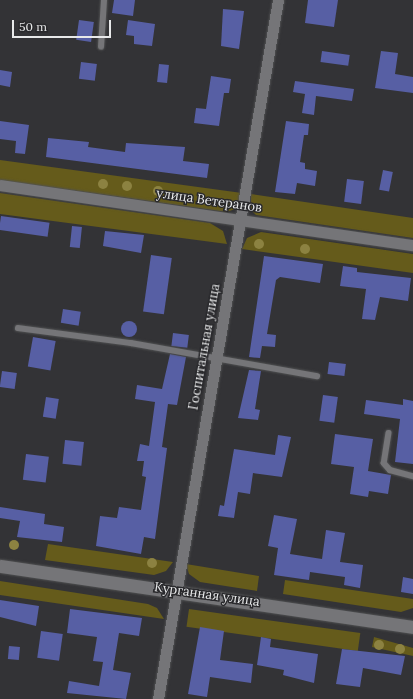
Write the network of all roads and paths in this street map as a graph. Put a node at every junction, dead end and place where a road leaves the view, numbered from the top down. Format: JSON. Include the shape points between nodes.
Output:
{"nodes":[{"id":1,"x":104,"y":0,"type":"edge"},
{"id":2,"x":278,"y":0,"type":"edge"},
{"id":3,"x":101,"y":47,"type":"dead end"},
{"id":4,"x":0,"y":185,"type":"edge"},
{"id":5,"x":240,"y":219,"type":"junction"},
{"id":6,"x":413,"y":245,"type":"edge"},
{"id":7,"x":18,"y":328,"type":"dead end"},
{"id":8,"x":218,"y":360,"type":"junction"},
{"id":9,"x":318,"y":376,"type":"dead end"},
{"id":10,"x":389,"y":433,"type":"dead end"},
{"id":11,"x":413,"y":476,"type":"edge"},
{"id":12,"x":0,"y":566,"type":"edge"},
{"id":13,"x":176,"y":590,"type":"junction"},
{"id":14,"x":413,"y":627,"type":"edge"},
{"id":15,"x":158,"y":699,"type":"edge"}],
"edges":[{"from":1,"to":3,"type":"lane"},
{"from":2,"to":5,"type":"street","name":"Госпитальная улица"},
{"from":4,"to":5,"type":"street","name":"улица Ветеранов"},
{"from":5,"to":6,"type":"street","name":"улица Ветеранов"},
{"from":5,"to":8,"type":"street","name":"Госпитальная улица"},
{"from":7,"to":8,"type":"lane","via":[[131,343]]},
{"from":8,"to":9,"type":"lane"},
{"from":8,"to":13,"type":"street","name":"Госпитальная улица"},
{"from":10,"to":11,"type":"lane","via":[[384,463],[390,470]]},
{"from":12,"to":13,"type":"street","name":"Курганная улица"},
{"from":13,"to":14,"type":"street","name":"Курганная улица"},
{"from":13,"to":15,"type":"street","name":"Госпитальная улица"}]}
